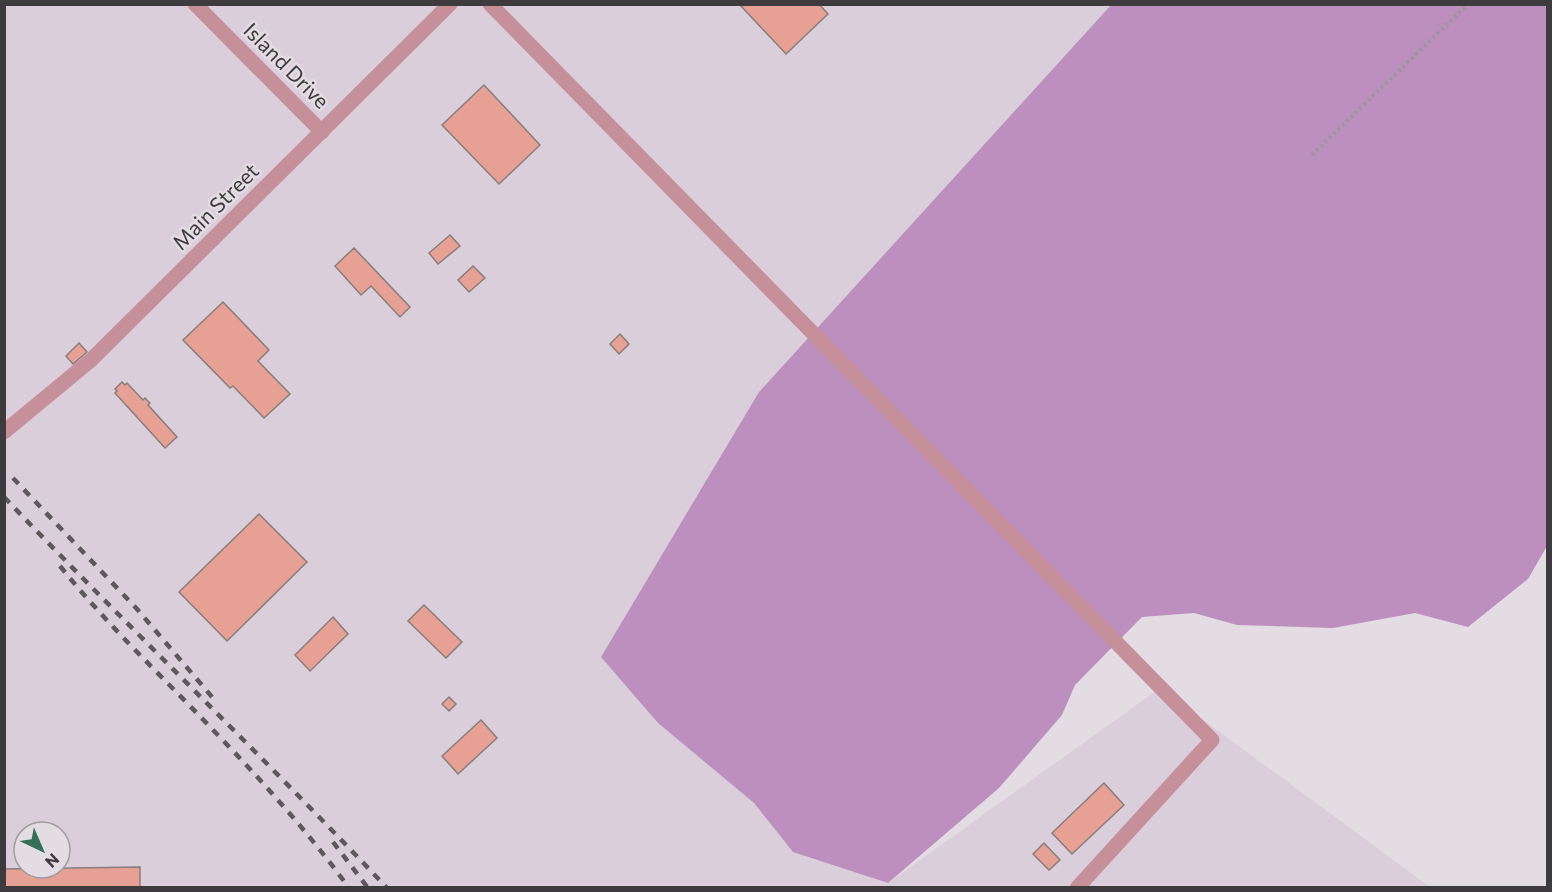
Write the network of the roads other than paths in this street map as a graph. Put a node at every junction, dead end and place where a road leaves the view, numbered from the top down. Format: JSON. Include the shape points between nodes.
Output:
{"nodes":[{"id":1,"x":195,"y":4,"type":"edge"},
{"id":2,"x":450,"y":4,"type":"edge"},
{"id":3,"x":490,"y":4,"type":"edge"},
{"id":4,"x":322,"y":132,"type":"junction"},
{"id":5,"x":4,"y":432,"type":"edge"},
{"id":6,"x":1077,"y":888,"type":"edge"}],
"edges":[{"from":1,"to":4,"type":"street","name":"Island Drive"},
{"from":2,"to":4,"type":"street","name":"Main Street"},
{"from":3,"to":6,"type":"street","via":[[1212,740]]},
{"from":4,"to":5,"type":"street","name":"Main Street","via":[[91,360]]}]}
